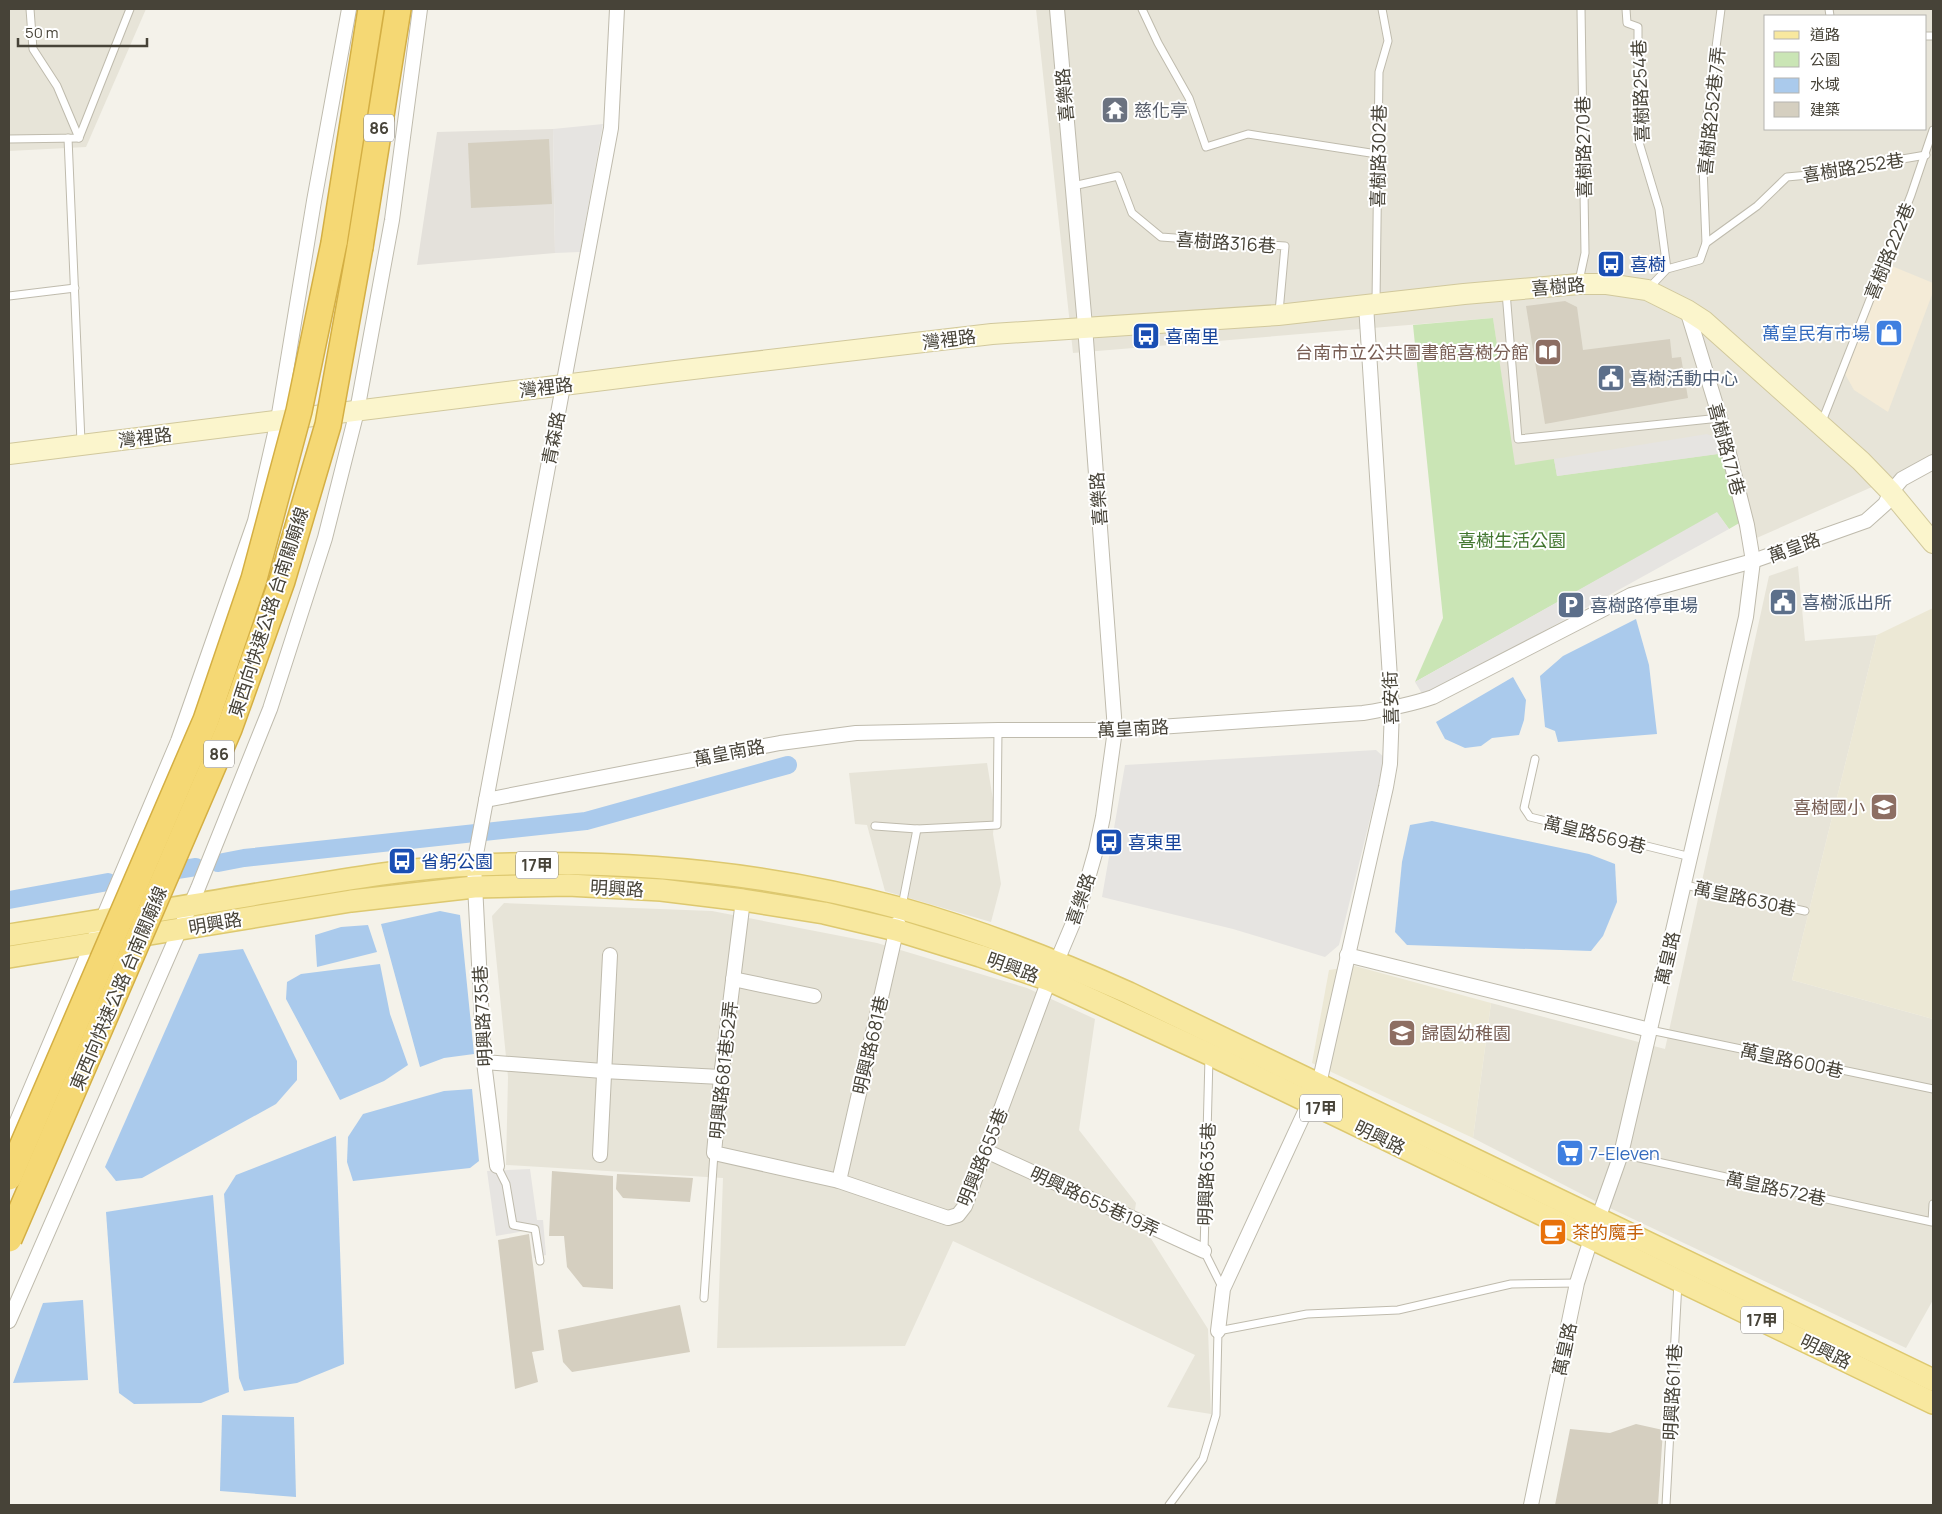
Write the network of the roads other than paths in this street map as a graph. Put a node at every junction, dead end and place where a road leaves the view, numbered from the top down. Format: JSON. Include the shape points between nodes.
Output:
{"nodes":[{"id":1,"x":30,"y":9,"type":"edge"},
{"id":2,"x":130,"y":9,"type":"edge"},
{"id":3,"x":350,"y":9,"type":"edge"},
{"id":4,"x":371,"y":9,"type":"edge"},
{"id":5,"x":398,"y":9,"type":"edge"},
{"id":6,"x":420,"y":9,"type":"edge"},
{"id":7,"x":617,"y":9,"type":"edge"},
{"id":8,"x":1057,"y":9,"type":"edge"},
{"id":9,"x":1142,"y":9,"type":"edge"},
{"id":10,"x":1382,"y":9,"type":"edge"},
{"id":11,"x":1580,"y":9,"type":"edge"},
{"id":12,"x":1626,"y":9,"type":"edge"},
{"id":13,"x":1721,"y":9,"type":"edge"},
{"id":14,"x":1933,"y":130,"type":"edge"},
{"id":15,"x":68,"y":138,"type":"junction"},
{"id":16,"x":79,"y":138,"type":"junction"},
{"id":17,"x":9,"y":140,"type":"edge"},
{"id":18,"x":1377,"y":154,"type":"junction"},
{"id":19,"x":1926,"y":155,"type":"junction"},
{"id":20,"x":1073,"y":186,"type":"junction"},
{"id":21,"x":1706,"y":243,"type":"junction"},
{"id":22,"x":1667,"y":269,"type":"junction"},
{"id":23,"x":1579,"y":284,"type":"junction"},
{"id":24,"x":74,"y":288,"type":"junction"},
{"id":25,"x":1505,"y":290,"type":"junction"},
{"id":26,"x":1647,"y":290,"type":"junction"},
{"id":27,"x":9,"y":296,"type":"edge"},
{"id":28,"x":1371,"y":305,"type":"junction"},
{"id":29,"x":1687,"y":310,"type":"junction"},
{"id":30,"x":1278,"y":315,"type":"junction"},
{"id":31,"x":1085,"y":326,"type":"junction"},
{"id":32,"x":563,"y":385,"type":"junction"},
{"id":33,"x":357,"y":411,"type":"junction"},
{"id":34,"x":1720,"y":418,"type":"junction"},
{"id":35,"x":278,"y":420,"type":"junction"},
{"id":36,"x":1820,"y":426,"type":"junction"},
{"id":37,"x":81,"y":445,"type":"junction"},
{"id":38,"x":9,"y":454,"type":"edge"},
{"id":39,"x":1933,"y":462,"type":"edge"},
{"id":40,"x":1891,"y":492,"type":"junction"},
{"id":41,"x":1933,"y":543,"type":"edge"},
{"id":42,"x":1753,"y":561,"type":"junction"},
{"id":43,"x":1392,"y":709,"type":"junction"},
{"id":44,"x":998,"y":730,"type":"junction"},
{"id":45,"x":1115,"y":730,"type":"junction"},
{"id":46,"x":1535,"y":759,"type":"dead end"},
{"id":47,"x":486,"y":800,"type":"junction"},
{"id":48,"x":875,"y":826,"type":"dead end"},
{"id":49,"x":917,"y":829,"type":"junction"},
{"id":50,"x":1691,"y":857,"type":"junction"},
{"id":51,"x":474,"y":865,"type":"junction"},
{"id":52,"x":1685,"y":885,"type":"junction"},
{"id":53,"x":474,"y":886,"type":"junction"},
{"id":54,"x":744,"y":900,"type":"junction"},
{"id":55,"x":190,"y":905,"type":"junction"},
{"id":56,"x":902,"y":909,"type":"junction"},
{"id":57,"x":1805,"y":911,"type":"dead end"},
{"id":58,"x":102,"y":921,"type":"junction"},
{"id":59,"x":180,"y":929,"type":"junction"},
{"id":60,"x":896,"y":930,"type":"junction"},
{"id":61,"x":9,"y":935,"type":"edge"},
{"id":62,"x":93,"y":943,"type":"junction"},
{"id":63,"x":610,"y":955,"type":"dead end"},
{"id":64,"x":1348,"y":955,"type":"junction"},
{"id":65,"x":9,"y":957,"type":"edge"},
{"id":66,"x":1058,"y":961,"type":"junction"},
{"id":67,"x":733,"y":979,"type":"junction"},
{"id":68,"x":1049,"y":980,"type":"junction"},
{"id":69,"x":814,"y":996,"type":"dead end"},
{"id":70,"x":1650,"y":1030,"type":"junction"},
{"id":71,"x":1209,"y":1054,"type":"junction"},
{"id":72,"x":484,"y":1062,"type":"junction"},
{"id":73,"x":603,"y":1072,"type":"junction"},
{"id":74,"x":721,"y":1077,"type":"junction"},
{"id":75,"x":1319,"y":1084,"type":"junction"},
{"id":76,"x":1933,"y":1089,"type":"edge"},
{"id":77,"x":1309,"y":1103,"type":"junction"},
{"id":78,"x":9,"y":1140,"type":"edge"},
{"id":79,"x":986,"y":1151,"type":"junction"},
{"id":80,"x":714,"y":1153,"type":"junction"},
{"id":81,"x":1621,"y":1154,"type":"junction"},
{"id":82,"x":600,"y":1156,"type":"dead end"},
{"id":83,"x":497,"y":1166,"type":"joint"},
{"id":84,"x":9,"y":1177,"type":"edge"},
{"id":85,"x":839,"y":1180,"type":"junction"},
{"id":86,"x":1933,"y":1204,"type":"edge"},
{"id":87,"x":1598,"y":1218,"type":"junction"},
{"id":88,"x":9,"y":1239,"type":"edge"},
{"id":89,"x":1591,"y":1239,"type":"junction"},
{"id":90,"x":1204,"y":1251,"type":"junction"},
{"id":91,"x":540,"y":1261,"type":"dead end"},
{"id":92,"x":1678,"y":1279,"type":"junction"},
{"id":93,"x":1578,"y":1283,"type":"junction"},
{"id":94,"x":1223,"y":1289,"type":"junction"},
{"id":95,"x":704,"y":1298,"type":"dead end"},
{"id":96,"x":9,"y":1321,"type":"edge"},
{"id":97,"x":1218,"y":1331,"type":"junction"},
{"id":98,"x":1933,"y":1380,"type":"edge"},
{"id":99,"x":1933,"y":1403,"type":"edge"},
{"id":100,"x":1169,"y":1505,"type":"edge"},
{"id":101,"x":1531,"y":1505,"type":"edge"},
{"id":102,"x":1666,"y":1505,"type":"edge"}],
"edges":[{"from":1,"to":16,"type":"lane","via":[[33,49],[57,86]]},
{"from":2,"to":16,"type":"lane"},
{"from":3,"to":35,"type":"street"},
{"from":4,"to":84,"type":"highway","name":"東西向快速公路 台南關廟線","number":"86","bridge":true,"via":[[334,243],[299,411],[256,570],[206,720]]},
{"from":5,"to":88,"type":"highway","name":"東西向快速公路 台南關廟線","number":"86","bridge":true,"via":[[328,425],[282,582],[229,730]]},
{"from":6,"to":33,"type":"street","via":[[392,220]]},
{"from":7,"to":32,"type":"street","name":"青森路","via":[[611,128]]},
{"from":8,"to":20,"type":"street","name":"喜樂路"},
{"from":9,"to":18,"type":"lane","via":[[1189,98],[1206,147],[1248,134]]},
{"from":10,"to":18,"type":"lane","name":"喜樹路302巷","via":[[1388,41],[1379,72]]},
{"from":11,"to":23,"type":"lane","name":"喜樹路270巷","via":[[1585,253]]},
{"from":12,"to":22,"type":"lane","name":"喜樹路254巷","via":[[1627,23],[1638,27],[1638,139],[1659,209]]},
{"from":13,"to":21,"type":"lane","name":"喜樹路252巷7弄","via":[[1704,139]]},
{"from":14,"to":19,"type":"lane","name":"喜樹路222巷"},
{"from":15,"to":16,"type":"lane"},
{"from":15,"to":17,"type":"lane"},
{"from":15,"to":24,"type":"lane"},
{"from":18,"to":28,"type":"lane","name":"喜樹路302巷"},
{"from":19,"to":21,"type":"lane","name":"喜樹路252巷","via":[[1808,176],[1787,176],[1757,206]]},
{"from":19,"to":36,"type":"lane","name":"喜樹路222巷"},
{"from":20,"to":30,"type":"lane","name":"喜樹路316巷","via":[[1118,176],[1132,213],[1161,237],[1285,246]]},
{"from":20,"to":31,"type":"street","name":"喜樂路"},
{"from":21,"to":22,"type":"lane","name":"喜樹路252巷","via":[[1700,260]]},
{"from":22,"to":26,"type":"lane"},
{"from":23,"to":25,"type":"street","name":"喜樹路"},
{"from":23,"to":26,"type":"street","name":"喜樹路"},
{"from":24,"to":27,"type":"lane"},
{"from":24,"to":37,"type":"lane"},
{"from":25,"to":28,"type":"street","name":"喜樹路"},
{"from":25,"to":34,"type":"lane","via":[[1518,439]]},
{"from":26,"to":29,"type":"street","name":"喜樹路"},
{"from":28,"to":30,"type":"street","name":"喜樹路"},
{"from":28,"to":43,"type":"street","name":"喜安街"},
{"from":29,"to":34,"type":"street","name":"喜樹路171巷"},
{"from":29,"to":36,"type":"street","name":"喜樹路","via":[[1719,333]]},
{"from":30,"to":31,"type":"street","name":"喜樹路"},
{"from":31,"to":32,"type":"street","name":"灣裡路"},
{"from":31,"to":45,"type":"street","name":"喜樂路"},
{"from":32,"to":33,"type":"street","name":"灣裡路"},
{"from":32,"to":47,"type":"street","name":"青森路"},
{"from":33,"to":35,"type":"street","name":"灣裡路"},
{"from":33,"to":55,"type":"street","via":[[325,538],[270,709]]},
{"from":34,"to":42,"type":"street","name":"喜樹路171巷","via":[[1748,525]]},
{"from":35,"to":37,"type":"street","name":"灣裡路"},
{"from":35,"to":58,"type":"street","via":[[255,521],[178,741]]},
{"from":36,"to":40,"type":"street","name":"喜樹路"},
{"from":37,"to":38,"type":"street","name":"灣裡路"},
{"from":39,"to":40,"type":"street","name":"萬皇路","via":[[1902,479]]},
{"from":40,"to":41,"type":"street","name":"喜樹路"},
{"from":40,"to":42,"type":"street","name":"萬皇路","via":[[1885,504],[1866,521]]},
{"from":42,"to":43,"type":"street","name":"萬皇南路","via":[[1631,595],[1433,697]]},
{"from":42,"to":50,"type":"street","name":"萬皇路","via":[[1746,617]]},
{"from":43,"to":45,"type":"street","name":"萬皇南路"},
{"from":43,"to":64,"type":"street","name":"喜安街","via":[[1388,780]]},
{"from":44,"to":45,"type":"street","name":"萬皇南路"},
{"from":44,"to":47,"type":"street","name":"萬皇南路","via":[[856,734],[780,743]]},
{"from":44,"to":49,"type":"lane","via":[[997,825]]},
{"from":45,"to":66,"type":"street","name":"喜樂路","via":[[1096,850]]},
{"from":46,"to":50,"type":"lane","name":"萬皇路569巷","via":[[1524,808],[1530,817]]},
{"from":47,"to":51,"type":"street","name":"青森路"},
{"from":48,"to":49,"type":"lane"},
{"from":49,"to":56,"type":"lane"},
{"from":50,"to":52,"type":"street","name":"萬皇路"},
{"from":51,"to":53,"type":"street","name":"明興路735巷"},
{"from":51,"to":55,"type":"main road","name":"明興路","number":"17甲","via":[[342,880]]},
{"from":51,"to":56,"type":"main road","name":"明興路","number":"17甲","via":[[569,864],[660,868],[748,878]]},
{"from":52,"to":57,"type":"lane","name":"萬皇路630巷"},
{"from":52,"to":70,"type":"street","name":"萬皇路"},
{"from":53,"to":54,"type":"main road","name":"明興路","number":"17甲","via":[[568,885],[661,890]]},
{"from":53,"to":59,"type":"main road","name":"明興路","number":"17甲","via":[[350,901]]},
{"from":53,"to":72,"type":"street","name":"明興路735巷"},
{"from":54,"to":60,"type":"main road","name":"明興路","number":"17甲","via":[[824,913]]},
{"from":54,"to":67,"type":"street","name":"明興路681巷52弄"},
{"from":55,"to":58,"type":"main road","name":"明興路","number":"17甲"},
{"from":55,"to":59,"type":"street"},
{"from":56,"to":60,"type":"street","name":"明興路681巷"},
{"from":56,"to":66,"type":"main road","name":"明興路","number":"17甲"},
{"from":58,"to":61,"type":"main road","name":"明興路","number":"17甲"},
{"from":58,"to":62,"type":"street"},
{"from":59,"to":62,"type":"main road","name":"明興路","number":"17甲"},
{"from":59,"to":96,"type":"street"},
{"from":60,"to":68,"type":"main road","name":"明興路","number":"17甲"},
{"from":60,"to":85,"type":"street","name":"明興路681巷"},
{"from":62,"to":65,"type":"main road","name":"明興路","number":"17甲"},
{"from":62,"to":78,"type":"street"},
{"from":63,"to":73,"type":"street"},
{"from":64,"to":70,"type":"street"},
{"from":64,"to":75,"type":"street","name":"喜安街"},
{"from":66,"to":68,"type":"street","name":"喜樂路"},
{"from":66,"to":75,"type":"main road","name":"明興路","number":"17甲"},
{"from":67,"to":69,"type":"street","name":"明興路681巷52弄"},
{"from":67,"to":74,"type":"street","name":"明興路681巷52弄"},
{"from":68,"to":71,"type":"main road","name":"明興路","number":"17甲"},
{"from":68,"to":79,"type":"street","name":"明興路655巷"},
{"from":70,"to":76,"type":"lane","name":"萬皇路600巷"},
{"from":70,"to":81,"type":"street","name":"萬皇路"},
{"from":71,"to":77,"type":"main road","name":"明興路","number":"17甲"},
{"from":71,"to":90,"type":"lane","name":"明興路635巷"},
{"from":72,"to":73,"type":"street"},
{"from":72,"to":83,"type":"street","name":"明興路735巷"},
{"from":73,"to":74,"type":"street"},
{"from":73,"to":82,"type":"street"},
{"from":74,"to":80,"type":"street","name":"明興路681巷52弄"},
{"from":75,"to":87,"type":"main road","name":"明興路","number":"17甲"},
{"from":77,"to":89,"type":"main road","name":"明興路","number":"17甲"},
{"from":77,"to":94,"type":"street"},
{"from":79,"to":85,"type":"street","name":"明興路655巷","via":[[965,1206],[958,1215],[948,1218]]},
{"from":79,"to":90,"type":"street","name":"明興路655巷19弄"},
{"from":80,"to":85,"type":"street","name":"明興路681巷52弄"},
{"from":80,"to":95,"type":"lane"},
{"from":81,"to":86,"type":"lane","name":"萬皇路572巷","via":[[1932,1222]]},
{"from":81,"to":87,"type":"street","name":"萬皇路"},
{"from":83,"to":91,"type":"lane","via":[[506,1184],[513,1225],[535,1229]]},
{"from":87,"to":89,"type":"street","name":"萬皇路"},
{"from":87,"to":98,"type":"main road","name":"明興路","number":"17甲"},
{"from":89,"to":92,"type":"main road","name":"明興路","number":"17甲"},
{"from":89,"to":93,"type":"street","name":"萬皇路"},
{"from":90,"to":94,"type":"lane","name":"明興路635巷"},
{"from":92,"to":99,"type":"main road","name":"明興路","number":"17甲"},
{"from":92,"to":102,"type":"lane","name":"明興路611巷"},
{"from":93,"to":97,"type":"lane","via":[[1511,1284],[1398,1310],[1307,1314]]},
{"from":93,"to":101,"type":"street","name":"萬皇路"},
{"from":94,"to":97,"type":"street"},
{"from":97,"to":100,"type":"lane","via":[[1216,1415],[1203,1459]]}]}
